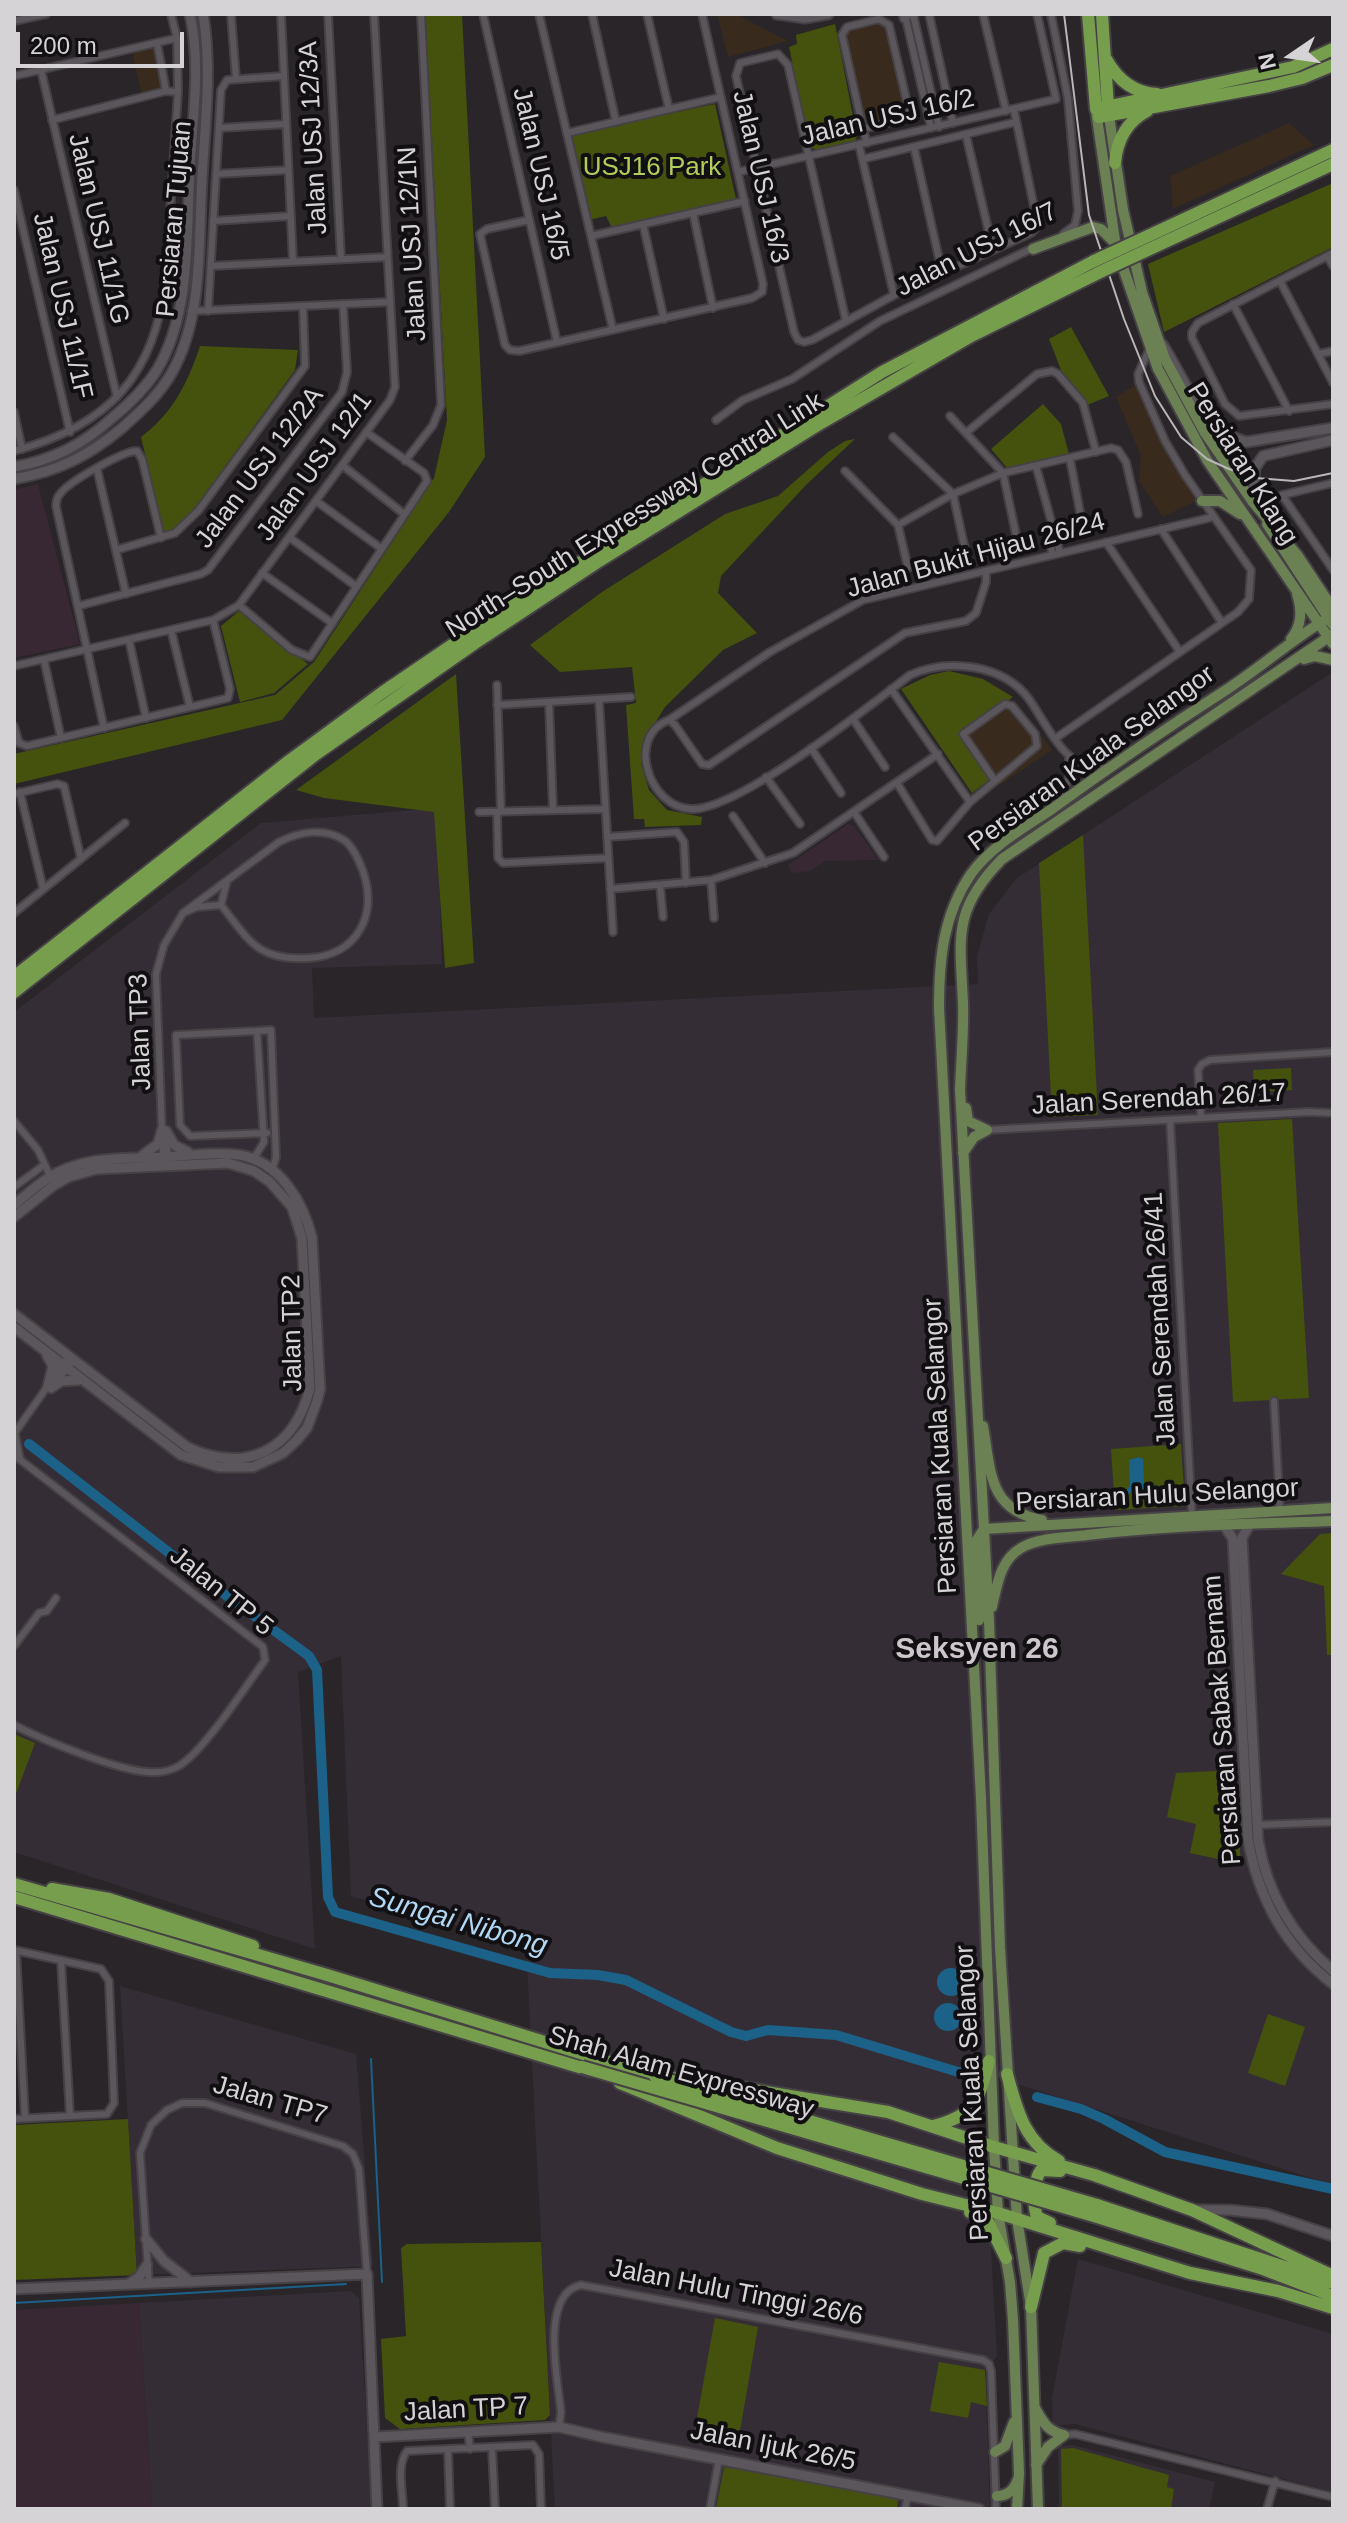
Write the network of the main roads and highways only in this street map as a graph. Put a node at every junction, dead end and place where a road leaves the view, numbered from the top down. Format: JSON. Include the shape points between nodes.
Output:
{"nodes":[{"id":1,"x":1086,"y":14,"type":"edge"},
{"id":2,"x":1102,"y":14,"type":"edge"},
{"id":3,"x":1333,"y":49,"type":"edge"},
{"id":4,"x":1103,"y":52,"type":"junction"},
{"id":5,"x":1333,"y":65,"type":"edge"},
{"id":6,"x":1165,"y":100,"type":"junction"},
{"id":7,"x":1102,"y":112,"type":"junction"},
{"id":8,"x":1333,"y":150,"type":"edge"},
{"id":9,"x":1115,"y":163,"type":"junction"},
{"id":10,"x":1333,"y":164,"type":"edge"},
{"id":11,"x":1151,"y":242,"type":"junction"},
{"id":12,"x":1116,"y":247,"type":"junction"},
{"id":13,"x":1033,"y":249,"type":"road end"},
{"id":14,"x":1096,"y":267,"type":"junction"},
{"id":15,"x":1202,"y":501,"type":"road end"},
{"id":16,"x":1245,"y":516,"type":"junction"},
{"id":17,"x":1292,"y":582,"type":"junction"},
{"id":18,"x":1328,"y":619,"type":"edge"},
{"id":19,"x":1332,"y":638,"type":"edge"},
{"id":20,"x":1284,"y":646,"type":"junction"},
{"id":21,"x":1333,"y":660,"type":"edge"},
{"id":22,"x":1294,"y":662,"type":"junction"},
{"id":23,"x":14,"y":977,"type":"edge"},
{"id":24,"x":14,"y":992,"type":"edge"},
{"id":25,"x":963,"y":1006,"type":"junction"},
{"id":26,"x":963,"y":1155,"type":"junction"},
{"id":27,"x":975,"y":1380,"type":"junction"},
{"id":28,"x":1333,"y":1508,"type":"edge"},
{"id":29,"x":1333,"y":1521,"type":"edge"},
{"id":30,"x":1055,"y":1523,"type":"junction"},
{"id":31,"x":984,"y":1529,"type":"junction"},
{"id":32,"x":989,"y":1620,"type":"junction"},
{"id":33,"x":981,"y":1798,"type":"junction"},
{"id":34,"x":14,"y":1883,"type":"edge"},
{"id":35,"x":14,"y":1897,"type":"edge"},
{"id":36,"x":989,"y":2061,"type":"junction"},
{"id":37,"x":582,"y":2067,"type":"junction"},
{"id":38,"x":1007,"y":2074,"type":"junction"},
{"id":39,"x":655,"y":2076,"type":"junction"},
{"id":40,"x":933,"y":2126,"type":"junction"},
{"id":41,"x":994,"y":2147,"type":"junction"},
{"id":42,"x":1011,"y":2152,"type":"junction"},
{"id":43,"x":1076,"y":2171,"type":"junction"},
{"id":44,"x":1094,"y":2175,"type":"junction"},
{"id":45,"x":922,"y":2194,"type":"junction"},
{"id":46,"x":1096,"y":2211,"type":"junction"},
{"id":47,"x":998,"y":2213,"type":"junction"},
{"id":48,"x":1017,"y":2219,"type":"junction"},
{"id":49,"x":1111,"y":2249,"type":"junction"},
{"id":50,"x":1006,"y":2258,"type":"junction"},
{"id":51,"x":1333,"y":2276,"type":"edge"},
{"id":52,"x":1333,"y":2283,"type":"edge"},
{"id":53,"x":1333,"y":2296,"type":"edge"},
{"id":54,"x":1031,"y":2307,"type":"junction"},
{"id":55,"x":1333,"y":2308,"type":"edge"},
{"id":56,"x":1034,"y":2407,"type":"junction"},
{"id":57,"x":1017,"y":2411,"type":"junction"},
{"id":58,"x":995,"y":2452,"type":"road end"},
{"id":59,"x":1036,"y":2465,"type":"junction"},
{"id":60,"x":1019,"y":2473,"type":"junction"},
{"id":61,"x":997,"y":2496,"type":"road end"},
{"id":62,"x":1017,"y":2509,"type":"edge"},
{"id":63,"x":1038,"y":2509,"type":"edge"}],
"edges":[{"from":1,"to":7,"type":"highway"},
{"from":2,"to":4,"type":"highway"},
{"from":3,"to":6,"type":"highway","via":[[1293,67]]},
{"from":4,"to":6,"type":"highway","via":[[1127,85]]},
{"from":4,"to":7,"type":"highway"},
{"from":5,"to":6,"type":"highway","via":[[1287,82]]},
{"from":6,"to":7,"type":"highway"},
{"from":6,"to":9,"type":"highway","via":[[1132,122],[1119,141]]},
{"from":7,"to":9,"type":"main road","name":"Persiaran Klang"},
{"from":7,"to":12,"type":"main road","name":"Persiaran Klang"},
{"from":8,"to":11,"type":"highway","name":"North–South Expressway Central Link"},
{"from":9,"to":18,"type":"main road","name":"Persiaran Klang","via":[[1142,292],[1188,406]]},
{"from":10,"to":11,"type":"highway","name":"North–South Expressway Central Link"},
{"from":11,"to":14,"type":"highway","name":"North–South Expressway Central Link","bridge":true},
{"from":12,"to":13,"type":"main road","via":[[1108,234],[1093,227]]},
{"from":12,"to":16,"type":"main road","name":"Persiaran Klang","via":[[1150,348],[1190,431]]},
{"from":14,"to":23,"type":"highway","name":"North–South Expressway Central Link","via":[[882,372],[489,620],[289,761]]},
{"from":14,"to":24,"type":"highway","name":"North–South Expressway Central Link","via":[[821,423],[475,643],[316,754]]},
{"from":15,"to":16,"type":"main road","via":[[1220,501]]},
{"from":16,"to":17,"type":"main road","name":"Persiaran Klang"},
{"from":17,"to":18,"type":"main road","name":"Persiaran Klang"},
{"from":17,"to":20,"type":"main road","via":[[1300,621]]},
{"from":18,"to":19,"type":"main road","name":"Persiaran Klang"},
{"from":18,"to":20,"type":"main road","name":"Persiaran Kuala Selangor"},
{"from":19,"to":22,"type":"main road","name":"Persiaran Kuala Selangor"},
{"from":20,"to":33,"type":"main road","name":"Persiaran Kuala Selangor","via":[[989,853],[948,918],[939,1008]]},
{"from":21,"to":22,"type":"main road","via":[[1315,656]]},
{"from":22,"to":25,"type":"main road","name":"Persiaran Kuala Selangor","via":[[994,867],[972,894],[962,926]]},
{"from":25,"to":26,"type":"main road","name":"Persiaran Kuala Selangor"},
{"from":25,"to":26,"type":"main road","via":[[966,1114],[972,1124],[987,1130],[974,1137]]},
{"from":26,"to":27,"type":"main road","name":"Persiaran Kuala Selangor"},
{"from":27,"to":30,"type":"main road","via":[[994,1486],[1002,1502],[1015,1512]]},
{"from":27,"to":31,"type":"main road","name":"Persiaran Kuala Selangor"},
{"from":28,"to":30,"type":"main road","name":"Persiaran Hulu Selangor"},
{"from":29,"to":32,"type":"main road","name":"Persiaran Hulu Selangor","via":[[1113,1532],[1043,1541],[1022,1548],[1003,1568]]},
{"from":30,"to":31,"type":"main road","name":"Persiaran Hulu Selangor"},
{"from":31,"to":32,"type":"main road","name":"Persiaran Kuala Selangor"},
{"from":31,"to":33,"type":"main road","via":[[976,1541],[986,1745]]},
{"from":32,"to":38,"type":"main road","name":"Persiaran Kuala Selangor"},
{"from":33,"to":36,"type":"main road","name":"Persiaran Kuala Selangor"},
{"from":34,"to":39,"type":"highway","name":"Shah Alam Expressway"},
{"from":35,"to":37,"type":"highway","name":"Shah Alam Expressway"},
{"from":36,"to":40,"type":"highway","via":[[976,2103],[960,2118]]},
{"from":36,"to":41,"type":"main road","name":"Persiaran Kuala Selangor"},
{"from":37,"to":45,"type":"highway","via":[[777,2148]]},
{"from":37,"to":46,"type":"highway","name":"Shah Alam Expressway","bridge":true},
{"from":38,"to":42,"type":"main road","name":"Persiaran Kuala Selangor"},
{"from":38,"to":43,"type":"highway","via":[[1032,2140]]},
{"from":39,"to":40,"type":"highway","via":[[888,2112]]},
{"from":39,"to":46,"type":"highway","name":"Shah Alam Expressway","bridge":true},
{"from":40,"to":41,"type":"highway"},
{"from":41,"to":42,"type":"highway"},
{"from":41,"to":47,"type":"main road","name":"Persiaran Kuala Selangor"},
{"from":42,"to":43,"type":"highway"},
{"from":42,"to":48,"type":"main road","name":"Persiaran Kuala Selangor"},
{"from":43,"to":44,"type":"highway"},
{"from":44,"to":49,"type":"highway","via":[[1041,2170],[1036,2176],[1035,2211],[1042,2220]]},
{"from":44,"to":51,"type":"highway","via":[[1192,2210]]},
{"from":45,"to":47,"type":"highway"},
{"from":45,"to":50,"type":"highway","via":[[981,2216],[994,2229]]},
{"from":46,"to":52,"type":"highway","name":"Shah Alam Expressway"},
{"from":46,"to":53,"type":"highway","name":"Shah Alam Expressway"},
{"from":47,"to":48,"type":"highway"},
{"from":47,"to":50,"type":"main road","name":"Persiaran Kuala Selangor"},
{"from":48,"to":49,"type":"highway"},
{"from":48,"to":54,"type":"main road","name":"Persiaran Kuala Selangor"},
{"from":49,"to":54,"type":"highway","via":[[1063,2243],[1044,2253]]},
{"from":49,"to":55,"type":"highway"},
{"from":50,"to":57,"type":"main road","name":"Persiaran Kuala Selangor"},
{"from":54,"to":56,"type":"main road","name":"Persiaran Kuala Selangor"},
{"from":56,"to":59,"type":"main road","name":"Persiaran Kuala Selangor"},
{"from":56,"to":59,"type":"main road","via":[[1046,2427],[1064,2435]]},
{"from":57,"to":58,"type":"main road","via":[[1009,2438]]},
{"from":57,"to":60,"type":"main road","name":"Persiaran Kuala Selangor"},
{"from":59,"to":63,"type":"main road","name":"Persiaran Kuala Selangor"},
{"from":60,"to":61,"type":"main road","via":[[1015,2487]]},
{"from":60,"to":62,"type":"main road","name":"Persiaran Kuala Selangor"}]}
